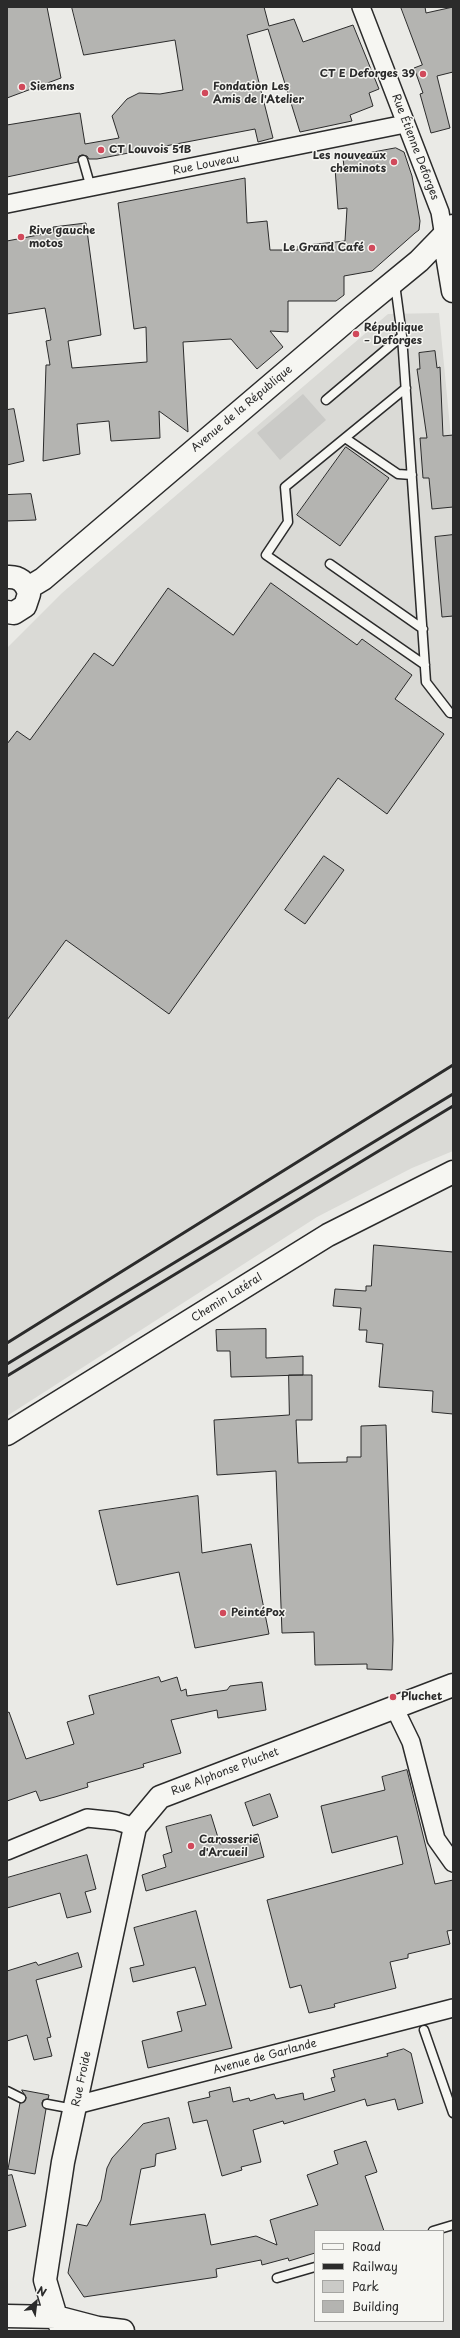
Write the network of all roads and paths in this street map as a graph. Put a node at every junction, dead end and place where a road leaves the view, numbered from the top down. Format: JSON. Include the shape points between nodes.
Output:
{"nodes":[{"id":1,"x":362,"y":7,"type":"edge"},
{"id":2,"x":405,"y":124,"type":"junction"},
{"id":3,"x":83,"y":160,"type":"dead end"},
{"id":4,"x":91,"y":188,"type":"junction"},
{"id":5,"x":7,"y":204,"type":"edge"},
{"id":6,"x":449,"y":231,"type":"edge"},
{"id":7,"x":394,"y":281,"type":"junction"},
{"id":8,"x":453,"y":291,"type":"edge"},
{"id":9,"x":402,"y":336,"type":"junction"},
{"id":10,"x":406,"y":388,"type":"junction"},
{"id":11,"x":326,"y":400,"type":"dead end"},
{"id":12,"x":345,"y":438,"type":"junction"},
{"id":13,"x":412,"y":475,"type":"junction"},
{"id":14,"x":330,"y":564,"type":"dead end"},
{"id":15,"x":7,"y":578,"type":"edge"},
{"id":16,"x":28,"y":588,"type":"junction"},
{"id":17,"x":7,"y":613,"type":"edge"},
{"id":18,"x":423,"y":629,"type":"junction"},
{"id":19,"x":425,"y":665,"type":"junction"},
{"id":20,"x":453,"y":713,"type":"edge"},
{"id":21,"x":453,"y":1172,"type":"edge"},
{"id":22,"x":7,"y":1434,"type":"edge"},
{"id":23,"x":453,"y":1685,"type":"edge"},
{"id":24,"x":394,"y":1707,"type":"junction"},
{"id":25,"x":136,"y":1826,"type":"junction"},
{"id":26,"x":7,"y":1851,"type":"edge"},
{"id":27,"x":453,"y":1863,"type":"edge"},
{"id":28,"x":453,"y":2008,"type":"edge"},
{"id":29,"x":424,"y":2030,"type":"dead end"},
{"id":30,"x":7,"y":2091,"type":"edge"},
{"id":31,"x":21,"y":2098,"type":"dead end"},
{"id":32,"x":47,"y":2104,"type":"dead end"},
{"id":33,"x":76,"y":2107,"type":"junction"},
{"id":34,"x":453,"y":2113,"type":"edge"},
{"id":35,"x":453,"y":2225,"type":"edge"},
{"id":36,"x":436,"y":2230,"type":"edge"},
{"id":37,"x":314,"y":2267,"type":"edge"},
{"id":38,"x":277,"y":2278,"type":"dead end"},
{"id":39,"x":7,"y":2316,"type":"edge"},
{"id":40,"x":59,"y":2324,"type":"edge"},
{"id":41,"x":123,"y":2331,"type":"edge"}],
"edges":[{"from":1,"to":2,"type":"street","name":"Rue Étienne Deforges"},
{"from":2,"to":4,"type":"street","name":"Rue Louveau"},
{"from":2,"to":6,"type":"street","name":"Rue Étienne Deforges"},
{"from":3,"to":4,"type":"lane"},
{"from":4,"to":5,"type":"street","name":"Rue Louveau"},
{"from":6,"to":7,"type":"street","name":"Avenue de la République","via":[[419,261]]},
{"from":6,"to":8,"type":"street","name":"Rue Étienne Deforges"},
{"from":7,"to":9,"type":"lane"},
{"from":7,"to":16,"type":"street","name":"Avenue de la République","via":[[43,579]]},
{"from":9,"to":10,"type":"lane"},
{"from":9,"to":11,"type":"lane"},
{"from":10,"to":12,"type":"lane"},
{"from":10,"to":13,"type":"lane"},
{"from":12,"to":13,"type":"lane","via":[[398,474]]},
{"from":12,"to":19,"type":"lane","via":[[285,487],[288,522],[266,555]]},
{"from":13,"to":18,"type":"lane"},
{"from":14,"to":18,"type":"lane"},
{"from":15,"to":16,"type":"street","via":[[19,579]]},
{"from":16,"to":17,"type":"street","via":[[25,606],[14,613]]},
{"from":18,"to":19,"type":"lane"},
{"from":19,"to":20,"type":"lane","via":[[426,682],[450,713]]},
{"from":21,"to":22,"type":"street","name":"Chemin Latéral","via":[[328,1235]]},
{"from":23,"to":24,"type":"street","name":"Rue Alphonse Pluchet"},
{"from":24,"to":25,"type":"street","name":"Rue Alphonse Pluchet","via":[[160,1797]]},
{"from":24,"to":27,"type":"street","via":[[411,1742],[436,1839]]},
{"from":25,"to":26,"type":"street","via":[[87,1818]]},
{"from":25,"to":33,"type":"street","name":"Rue Froide"},
{"from":28,"to":33,"type":"street","name":"Avenue de Garlande"},
{"from":29,"to":34,"type":"lane"},
{"from":30,"to":31,"type":"lane"},
{"from":32,"to":33,"type":"lane"},
{"from":33,"to":40,"type":"street","name":"Rue Froide","via":[[63,2162],[45,2280]]},
{"from":35,"to":36,"type":"lane"},
{"from":37,"to":38,"type":"lane"},
{"from":39,"to":40,"type":"street"},
{"from":40,"to":41,"type":"street"}]}
